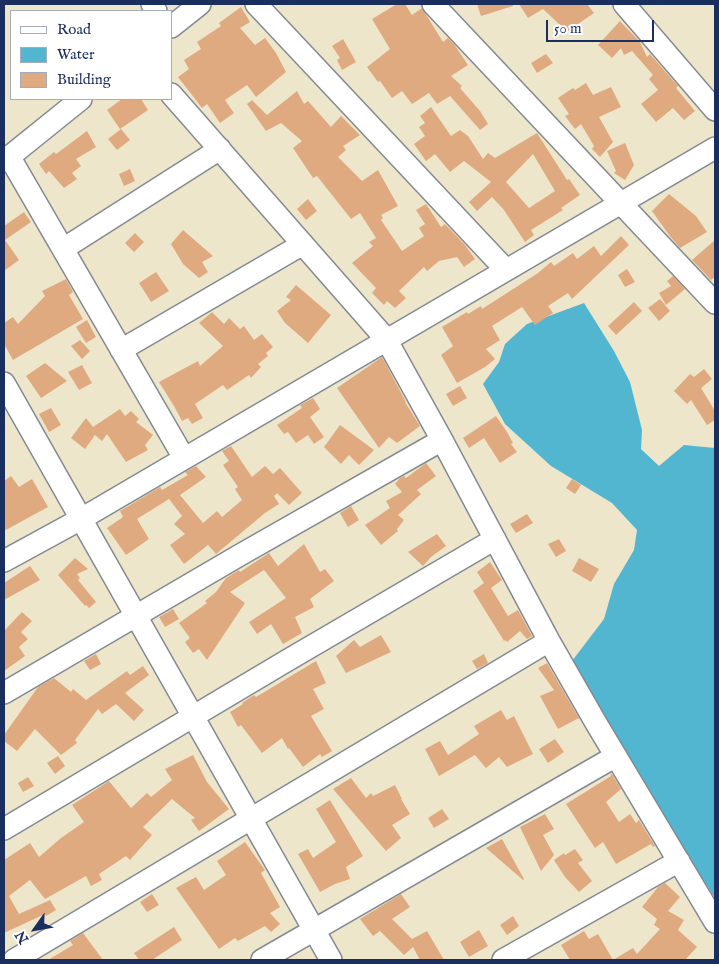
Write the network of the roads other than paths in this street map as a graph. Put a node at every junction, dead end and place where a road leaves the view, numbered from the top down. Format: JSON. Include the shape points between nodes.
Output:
{"nodes":[{"id":1,"x":200,"y":4,"type":"edge"},
{"id":2,"x":256,"y":4,"type":"edge"},
{"id":3,"x":433,"y":4,"type":"edge"},
{"id":4,"x":624,"y":4,"type":"edge"},
{"id":5,"x":172,"y":26,"type":"edge"},
{"id":6,"x":172,"y":95,"type":"edge"},
{"id":7,"x":80,"y":100,"type":"edge"},
{"id":8,"x":715,"y":110,"type":"edge"},
{"id":9,"x":715,"y":148,"type":"edge"},
{"id":10,"x":220,"y":149,"type":"junction"},
{"id":11,"x":7,"y":159,"type":"edge"},
{"id":12,"x":622,"y":203,"type":"junction"},
{"id":13,"x":303,"y":244,"type":"junction"},
{"id":14,"x":64,"y":249,"type":"junction"},
{"id":15,"x":506,"y":270,"type":"junction"},
{"id":16,"x":715,"y":303,"type":"edge"},
{"id":17,"x":386,"y":339,"type":"junction"},
{"id":18,"x":122,"y":350,"type":"junction"},
{"id":19,"x":4,"y":383,"type":"edge"},
{"id":20,"x":442,"y":440,"type":"junction"},
{"id":21,"x":184,"y":458,"type":"junction"},
{"id":22,"x":81,"y":519,"type":"junction"},
{"id":23,"x":495,"y":538,"type":"junction"},
{"id":24,"x":4,"y":561,"type":"edge"},
{"id":25,"x":136,"y":616,"type":"junction"},
{"id":26,"x":549,"y":642,"type":"junction"},
{"id":27,"x":4,"y":693,"type":"edge"},
{"id":28,"x":193,"y":716,"type":"junction"},
{"id":29,"x":616,"y":756,"type":"junction"},
{"id":30,"x":251,"y":819,"type":"junction"},
{"id":31,"x":4,"y":829,"type":"edge"},
{"id":32,"x":679,"y":861,"type":"junction"},
{"id":33,"x":715,"y":922,"type":"edge"},
{"id":34,"x":314,"y":930,"type":"junction"},
{"id":35,"x":14,"y":960,"type":"edge"},
{"id":36,"x":262,"y":960,"type":"edge"},
{"id":37,"x":332,"y":960,"type":"edge"},
{"id":38,"x":503,"y":960,"type":"edge"}],
"edges":[{"from":1,"to":5,"type":"street"},
{"from":2,"to":15,"type":"street"},
{"from":3,"to":12,"type":"street"},
{"from":4,"to":8,"type":"street"},
{"from":6,"to":10,"type":"street"},
{"from":7,"to":11,"type":"street"},
{"from":9,"to":12,"type":"street"},
{"from":10,"to":13,"type":"street"},
{"from":10,"to":14,"type":"street"},
{"from":11,"to":14,"type":"street"},
{"from":12,"to":15,"type":"street"},
{"from":12,"to":16,"type":"street"},
{"from":13,"to":17,"type":"street"},
{"from":13,"to":18,"type":"street"},
{"from":14,"to":18,"type":"street"},
{"from":15,"to":17,"type":"street"},
{"from":17,"to":20,"type":"street"},
{"from":17,"to":21,"type":"street"},
{"from":18,"to":21,"type":"street"},
{"from":19,"to":22,"type":"street"},
{"from":20,"to":23,"type":"street"},
{"from":20,"to":25,"type":"street"},
{"from":21,"to":22,"type":"street"},
{"from":22,"to":24,"type":"street"},
{"from":22,"to":25,"type":"street"},
{"from":23,"to":26,"type":"street"},
{"from":23,"to":28,"type":"street"},
{"from":25,"to":27,"type":"street"},
{"from":25,"to":28,"type":"street"},
{"from":26,"to":29,"type":"street"},
{"from":26,"to":30,"type":"street"},
{"from":28,"to":30,"type":"street"},
{"from":28,"to":31,"type":"street"},
{"from":29,"to":32,"type":"street"},
{"from":29,"to":34,"type":"street"},
{"from":30,"to":34,"type":"street"},
{"from":30,"to":35,"type":"street"},
{"from":32,"to":33,"type":"street"},
{"from":32,"to":38,"type":"street"},
{"from":34,"to":36,"type":"street"},
{"from":34,"to":37,"type":"street"}]}
